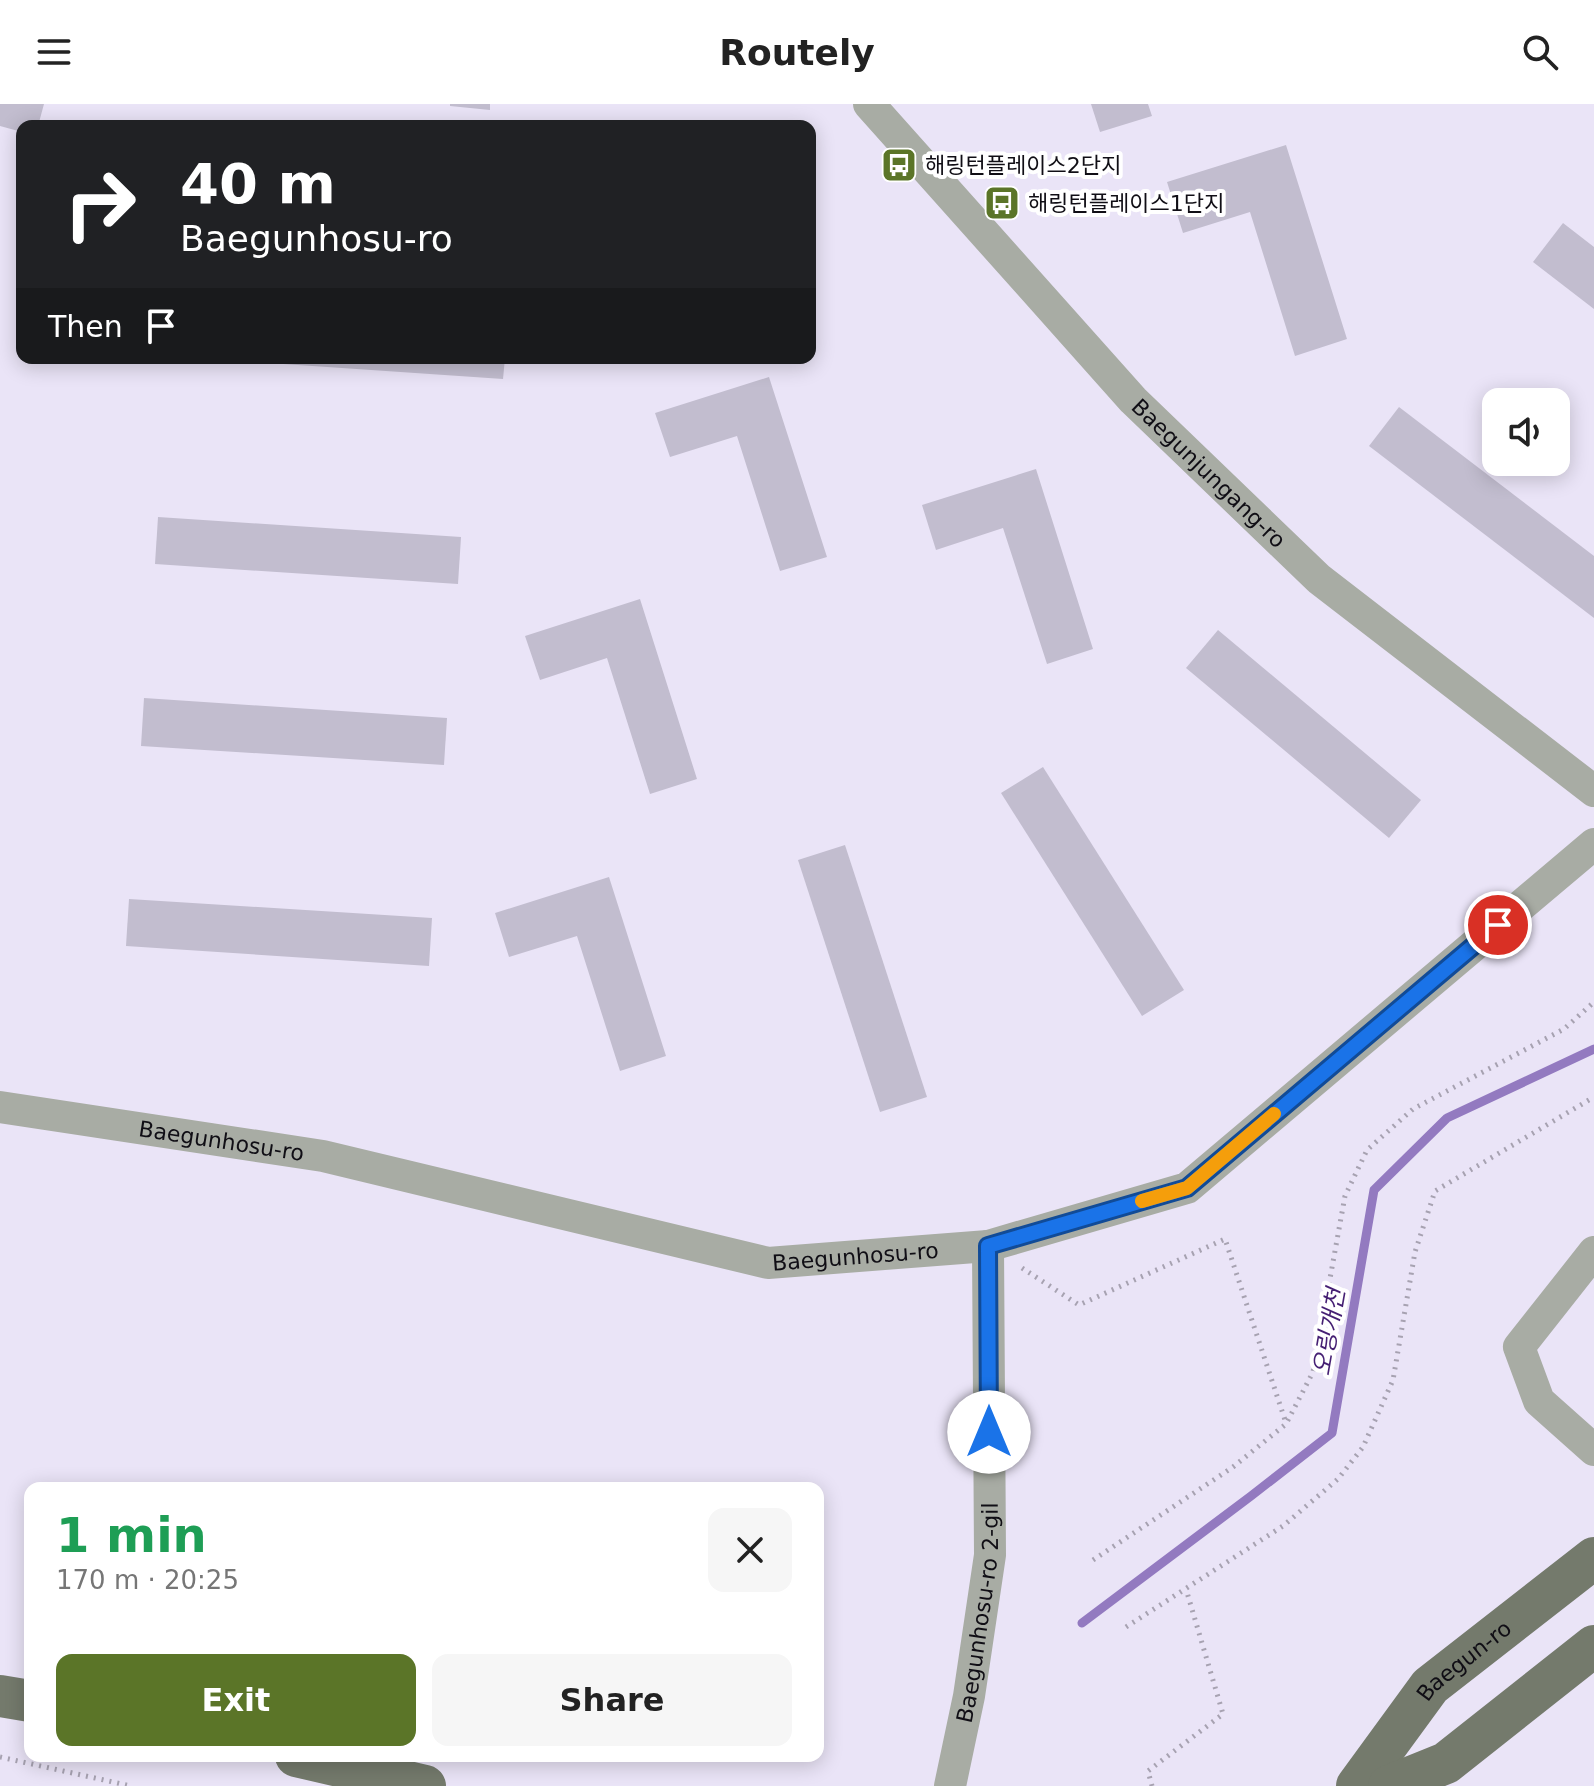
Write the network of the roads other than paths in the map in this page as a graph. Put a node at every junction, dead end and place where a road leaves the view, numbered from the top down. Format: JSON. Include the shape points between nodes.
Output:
{"nodes":[{"id":1,"x":869,"y":104,"type":"edge"},
{"id":2,"x":1594,"y":791,"type":"edge"},
{"id":3,"x":1594,"y":844,"type":"edge"},
{"id":4,"x":0,"y":1107,"type":"edge"},
{"id":5,"x":988,"y":1246,"type":"junction"},
{"id":6,"x":1594,"y":1252,"type":"edge"},
{"id":7,"x":1594,"y":1450,"type":"edge"},
{"id":8,"x":1594,"y":1558,"type":"edge"},
{"id":9,"x":1594,"y":1646,"type":"edge"},
{"id":10,"x":0,"y":1696,"type":"edge"},
{"id":11,"x":24,"y":1700,"type":"edge"},
{"id":12,"x":322,"y":1762,"type":"edge"},
{"id":13,"x":425,"y":1786,"type":"edge"},
{"id":14,"x":950,"y":1786,"type":"edge"},
{"id":15,"x":1357,"y":1786,"type":"edge"},
{"id":16,"x":1389,"y":1786,"type":"edge"}],
"edges":[{"from":1,"to":2,"type":"street","name":"Baegunjungang-ro","via":[[1133,400],[1319,579]]},
{"from":3,"to":5,"type":"street","name":"Baegunhosu-ro","via":[[1187,1188]]},
{"from":4,"to":5,"type":"street","name":"Baegunhosu-ro","via":[[323,1156],[768,1263]]},
{"from":5,"to":14,"type":"street","name":"Baegunhosu-ro 2-gil","via":[[990,1555]]},
{"from":6,"to":7,"type":"street","via":[[1519,1347],[1539,1401]]},
{"from":8,"to":15,"type":"main road","name":"Baegun-ro","via":[[1430,1686]]},
{"from":9,"to":16,"type":"main road","via":[[1446,1763]]},
{"from":10,"to":11,"type":"main road"},
{"from":12,"to":13,"type":"main road"}]}
